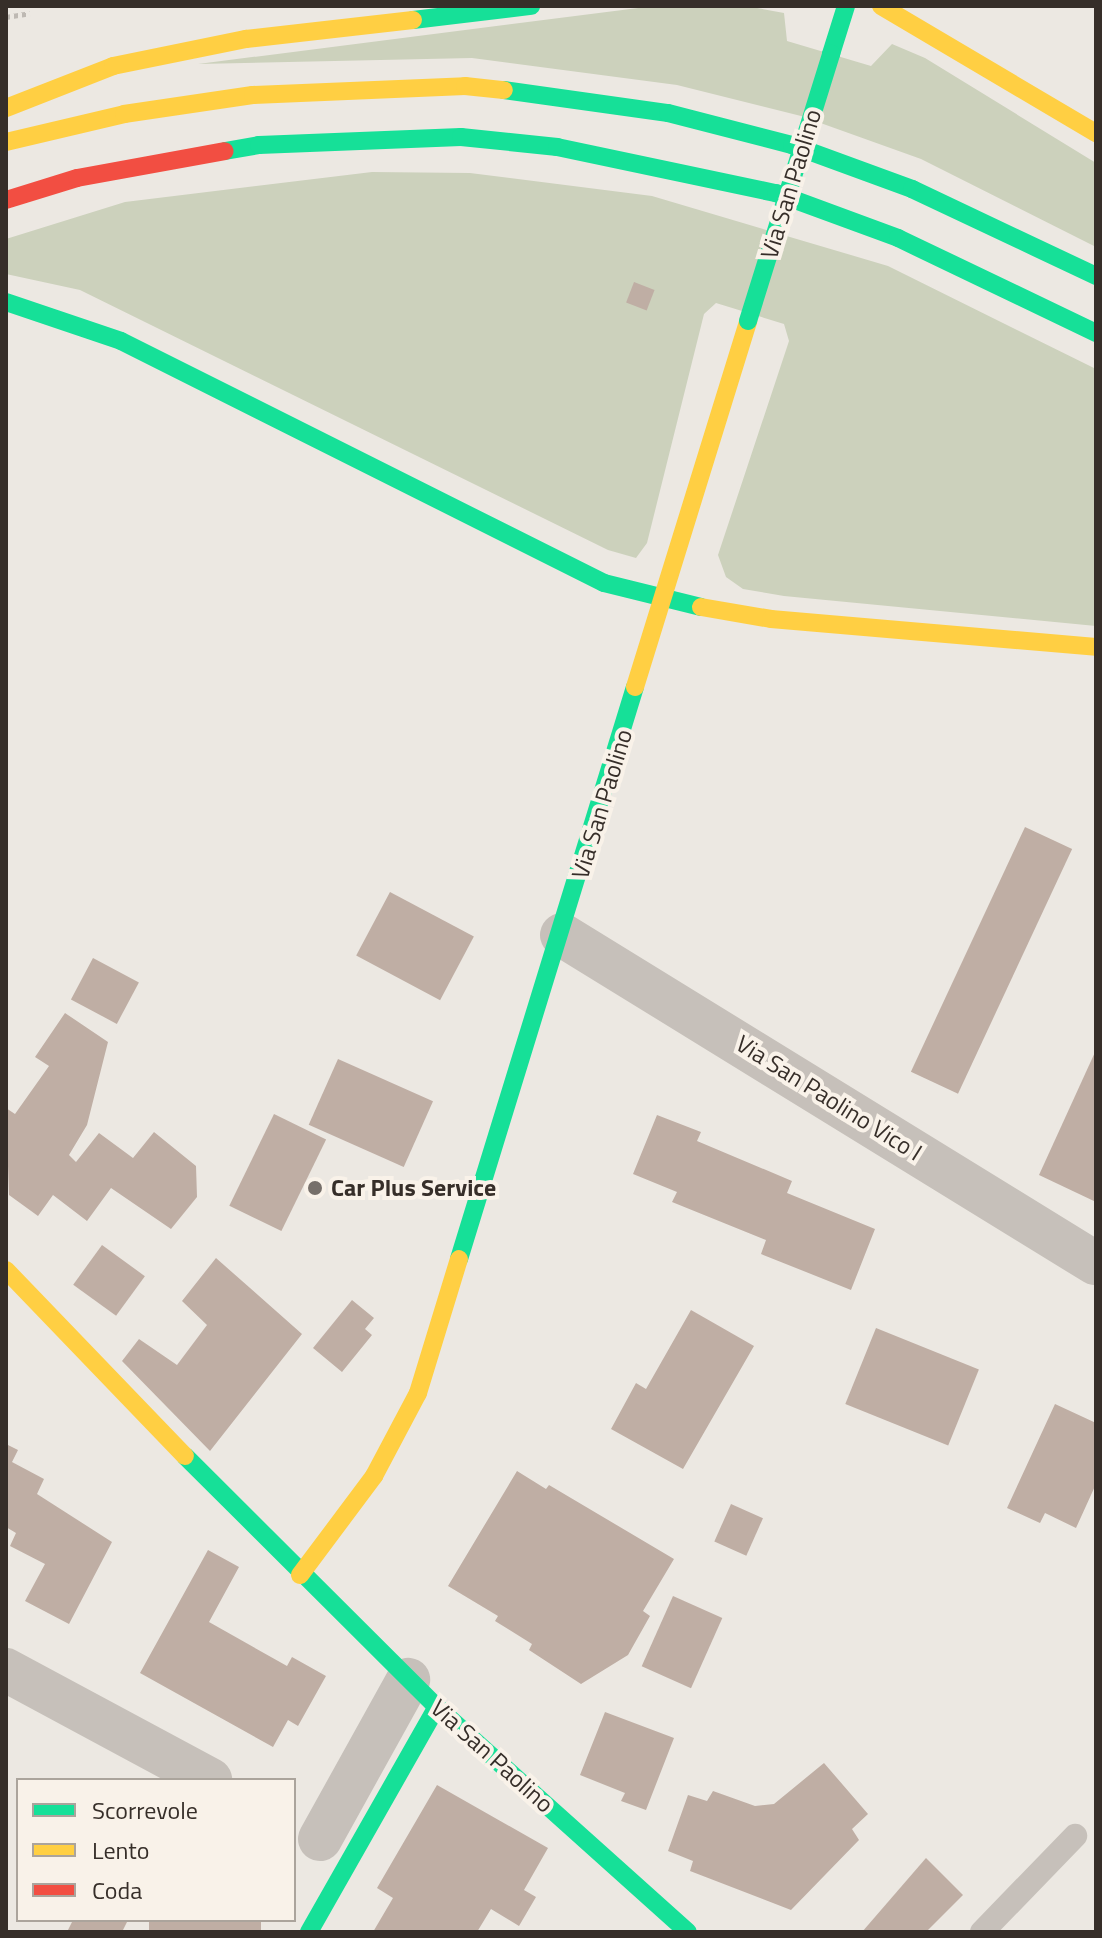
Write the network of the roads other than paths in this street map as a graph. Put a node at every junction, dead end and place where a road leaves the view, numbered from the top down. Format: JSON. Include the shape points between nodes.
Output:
{"nodes":[{"id":1,"x":531,"y":6,"type":"edge"},
{"id":2,"x":846,"y":6,"type":"edge"},
{"id":3,"x":881,"y":6,"type":"edge"},
{"id":4,"x":6,"y":108,"type":"edge"},
{"id":5,"x":1096,"y":133,"type":"edge"},
{"id":6,"x":6,"y":142,"type":"edge"},
{"id":7,"x":6,"y":200,"type":"edge"},
{"id":8,"x":1096,"y":276,"type":"edge"},
{"id":9,"x":6,"y":302,"type":"edge"},
{"id":10,"x":1096,"y":333,"type":"edge"},
{"id":11,"x":664,"y":601,"type":"junction"},
{"id":12,"x":1096,"y":647,"type":"edge"},
{"id":13,"x":562,"y":935,"type":"junction"},
{"id":14,"x":1095,"y":1263,"type":"edge"},
{"id":15,"x":6,"y":1270,"type":"edge"},
{"id":16,"x":300,"y":1575,"type":"junction"},
{"id":17,"x":6,"y":1670,"type":"edge"},
{"id":18,"x":423,"y":1693,"type":"junction"},
{"id":19,"x":206,"y":1778,"type":"edge"},
{"id":20,"x":1075,"y":1836,"type":"dead end"},
{"id":21,"x":321,"y":1840,"type":"edge"},
{"id":22,"x":309,"y":1932,"type":"edge"},
{"id":23,"x":688,"y":1932,"type":"edge"},
{"id":24,"x":982,"y":1932,"type":"edge"}],
"edges":[{"from":1,"to":4,"type":"street","via":[[246,39],[113,66]]},
{"from":2,"to":11,"type":"street","name":"Via San Paolino","bridge":true},
{"from":3,"to":5,"type":"street"},
{"from":6,"to":8,"type":"street","via":[[124,114],[253,95],[465,86],[569,97],[668,113],[792,145],[912,189]]},
{"from":7,"to":10,"type":"street","via":[[77,178],[259,145],[461,137],[557,147],[776,193],[898,238]]},
{"from":9,"to":11,"type":"street","via":[[121,341],[604,583]]},
{"from":11,"to":12,"type":"street","via":[[771,619]]},
{"from":11,"to":13,"type":"street","name":"Via San Paolino"},
{"from":13,"to":14,"type":"street","name":"Via San Paolino Vico I"},
{"from":13,"to":16,"type":"street","name":"Via San Paolino","via":[[418,1393],[374,1476]]},
{"from":15,"to":16,"type":"street","name":"Via San Paolino"},
{"from":16,"to":18,"type":"street","name":"Via San Paolino"},
{"from":17,"to":19,"type":"street"},
{"from":18,"to":21,"type":"street"},
{"from":18,"to":23,"type":"street","name":"Via San Paolino"},
{"from":20,"to":24,"type":"lane"},
{"from":21,"to":22,"type":"street"}]}
